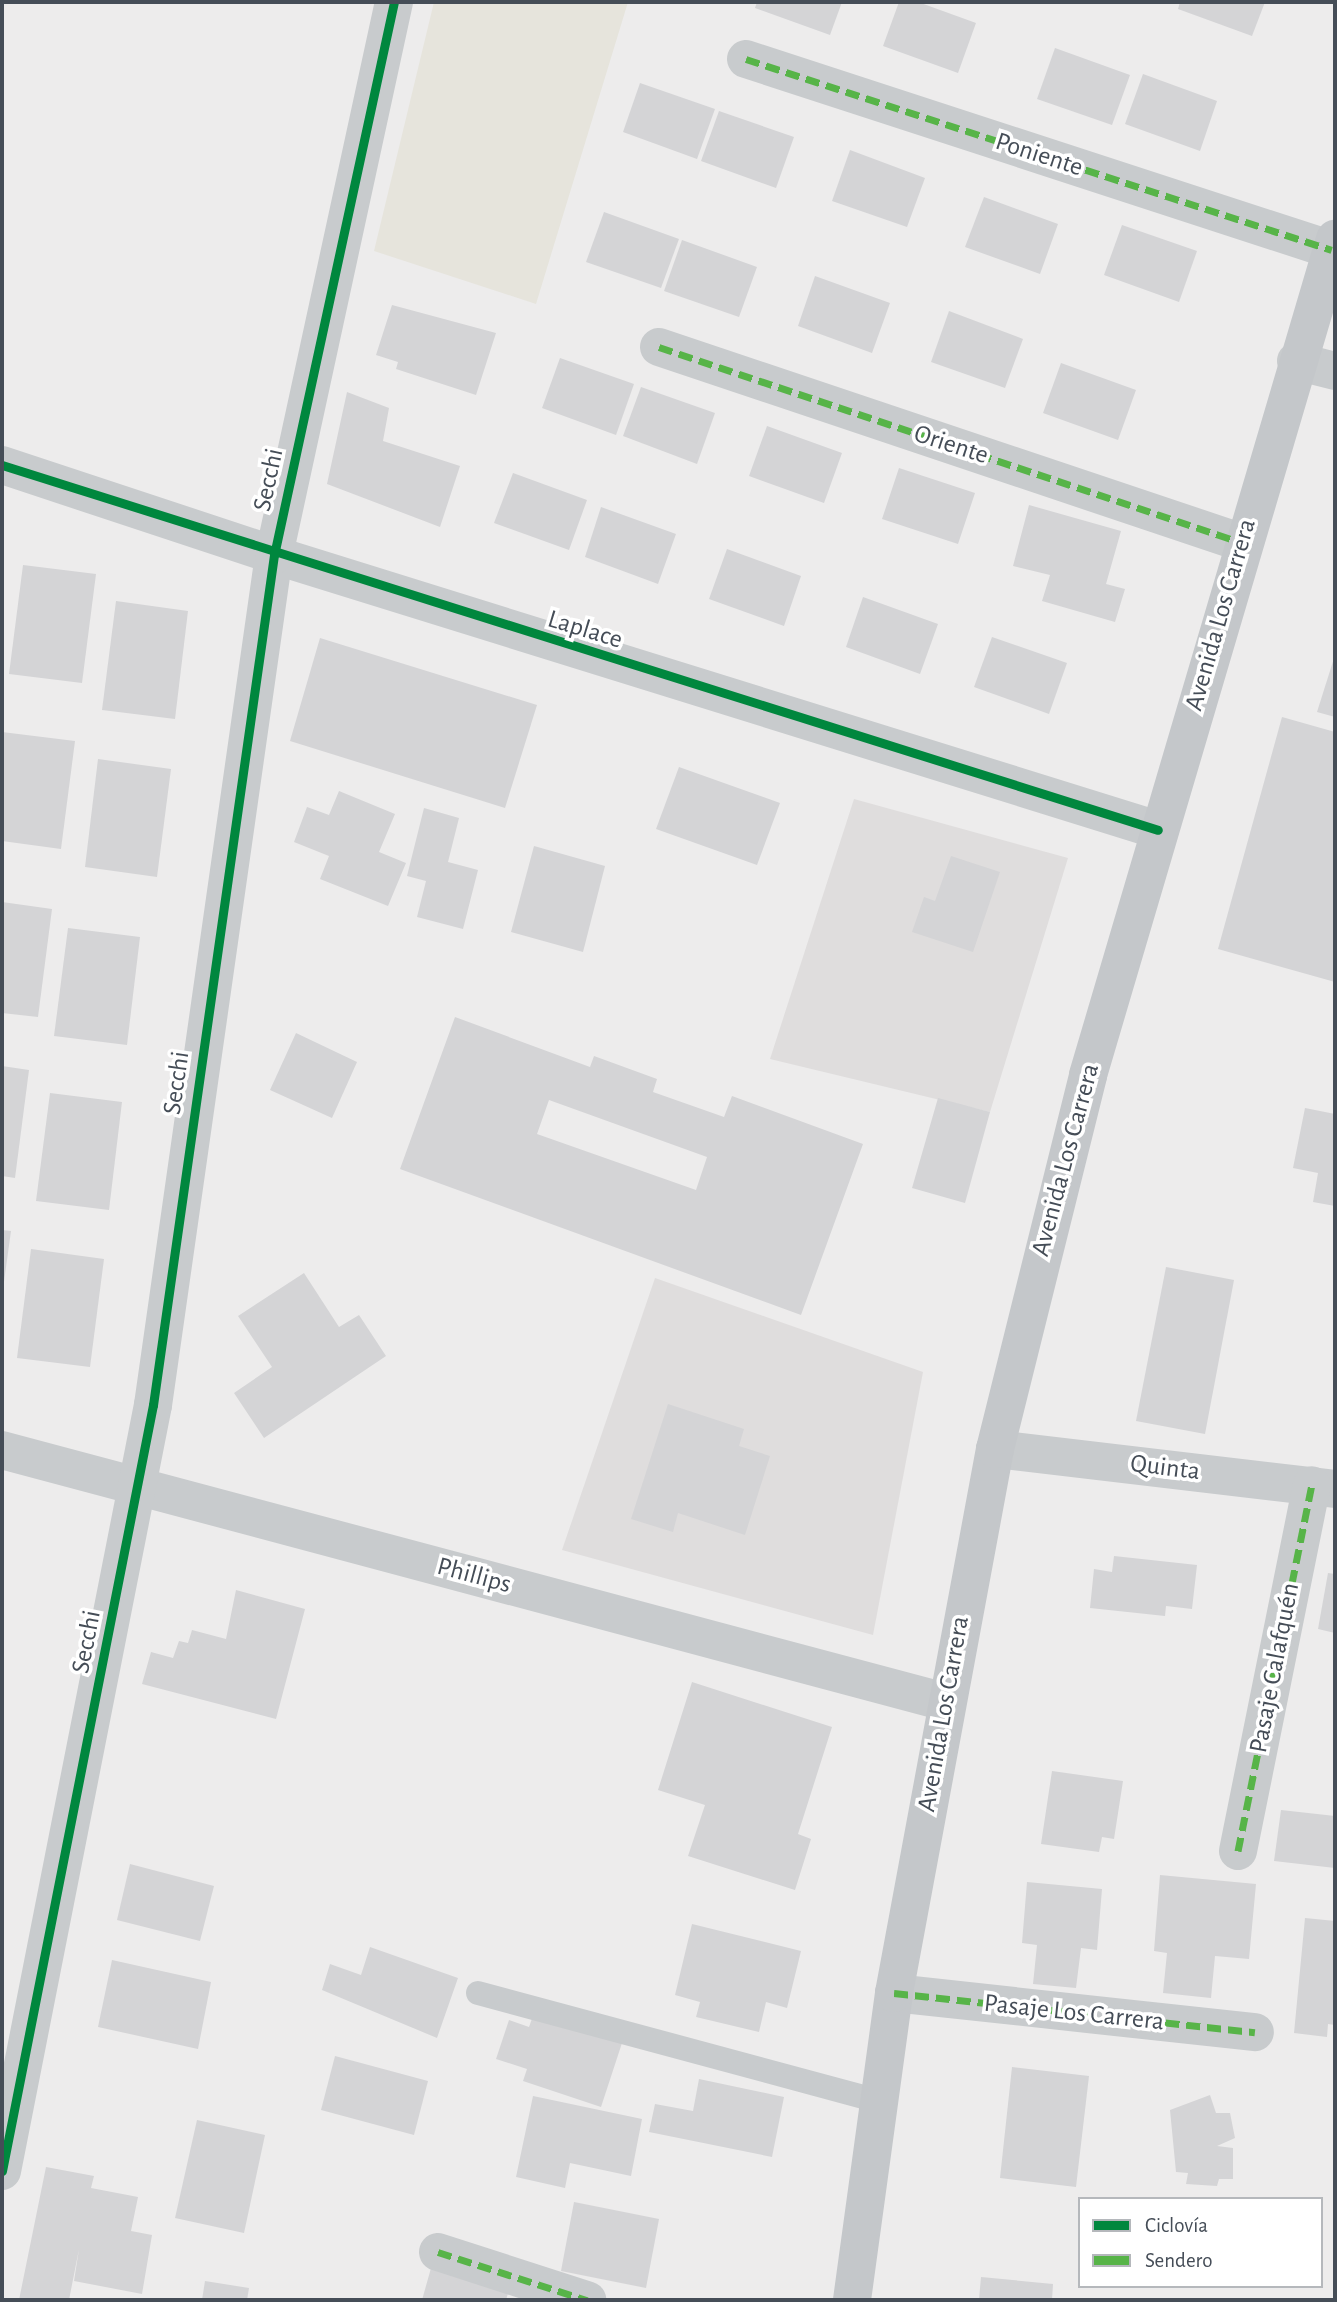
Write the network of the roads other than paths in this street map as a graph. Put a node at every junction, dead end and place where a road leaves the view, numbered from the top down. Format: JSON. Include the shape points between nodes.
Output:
{"nodes":[{"id":1,"x":394,"y":2,"type":"edge"},
{"id":2,"x":746,"y":59,"type":"dead end"},
{"id":3,"x":1333,"y":245,"type":"edge"},
{"id":4,"x":659,"y":347,"type":"dead end"},
{"id":5,"x":1296,"y":361,"type":"junction"},
{"id":6,"x":1335,"y":372,"type":"edge"},
{"id":7,"x":2,"y":464,"type":"edge"},
{"id":8,"x":1242,"y":543,"type":"junction"},
{"id":9,"x":274,"y":555,"type":"junction"},
{"id":10,"x":1158,"y":830,"type":"junction"},
{"id":11,"x":995,"y":1448,"type":"junction"},
{"id":12,"x":2,"y":1450,"type":"edge"},
{"id":13,"x":138,"y":1486,"type":"junction"},
{"id":14,"x":1323,"y":1487,"type":"edge"},
{"id":15,"x":946,"y":1702,"type":"junction"},
{"id":16,"x":1238,"y":1851,"type":"dead end"},
{"id":17,"x":478,"y":1993,"type":"dead end"},
{"id":18,"x":894,"y":1993,"type":"junction"},
{"id":19,"x":1255,"y":2032,"type":"dead end"},
{"id":20,"x":879,"y":2101,"type":"junction"},
{"id":21,"x":2,"y":2171,"type":"edge"},
{"id":22,"x":438,"y":2252,"type":"dead end"},
{"id":23,"x":587,"y":2300,"type":"edge"},
{"id":24,"x":852,"y":2300,"type":"edge"}],
"edges":[{"from":1,"to":9,"type":"street","name":"Secchi"},
{"from":2,"to":3,"type":"street","name":"Poniente"},
{"from":3,"to":5,"type":"main road","name":"Avenida Los Carrera"},
{"from":4,"to":8,"type":"street","name":"Oriente"},
{"from":5,"to":6,"type":"street"},
{"from":5,"to":8,"type":"main road","name":"Avenida Los Carrera"},
{"from":7,"to":9,"type":"street","name":"Laplace"},
{"from":8,"to":10,"type":"main road","name":"Avenida Los Carrera"},
{"from":9,"to":10,"type":"street","name":"Laplace"},
{"from":9,"to":13,"type":"street","name":"Secchi"},
{"from":10,"to":11,"type":"main road","name":"Avenida Los Carrera","via":[[1054,1203]]},
{"from":11,"to":14,"type":"street","name":"Quinta"},
{"from":11,"to":15,"type":"main road","name":"Avenida Los Carrera"},
{"from":12,"to":13,"type":"street","name":"Phillips"},
{"from":13,"to":15,"type":"street","name":"Phillips"},
{"from":13,"to":21,"type":"street","name":"Secchi"},
{"from":14,"to":16,"type":"street","name":"Pasaje Calafquén"},
{"from":15,"to":18,"type":"main road","name":"Avenida Los Carrera"},
{"from":17,"to":20,"type":"lane"},
{"from":18,"to":19,"type":"street","name":"Pasaje Los Carrera"},
{"from":18,"to":20,"type":"main road","name":"Avenida Los Carrera"},
{"from":20,"to":24,"type":"main road","name":"Avenida Los Carrera"},
{"from":22,"to":23,"type":"street"}]}
